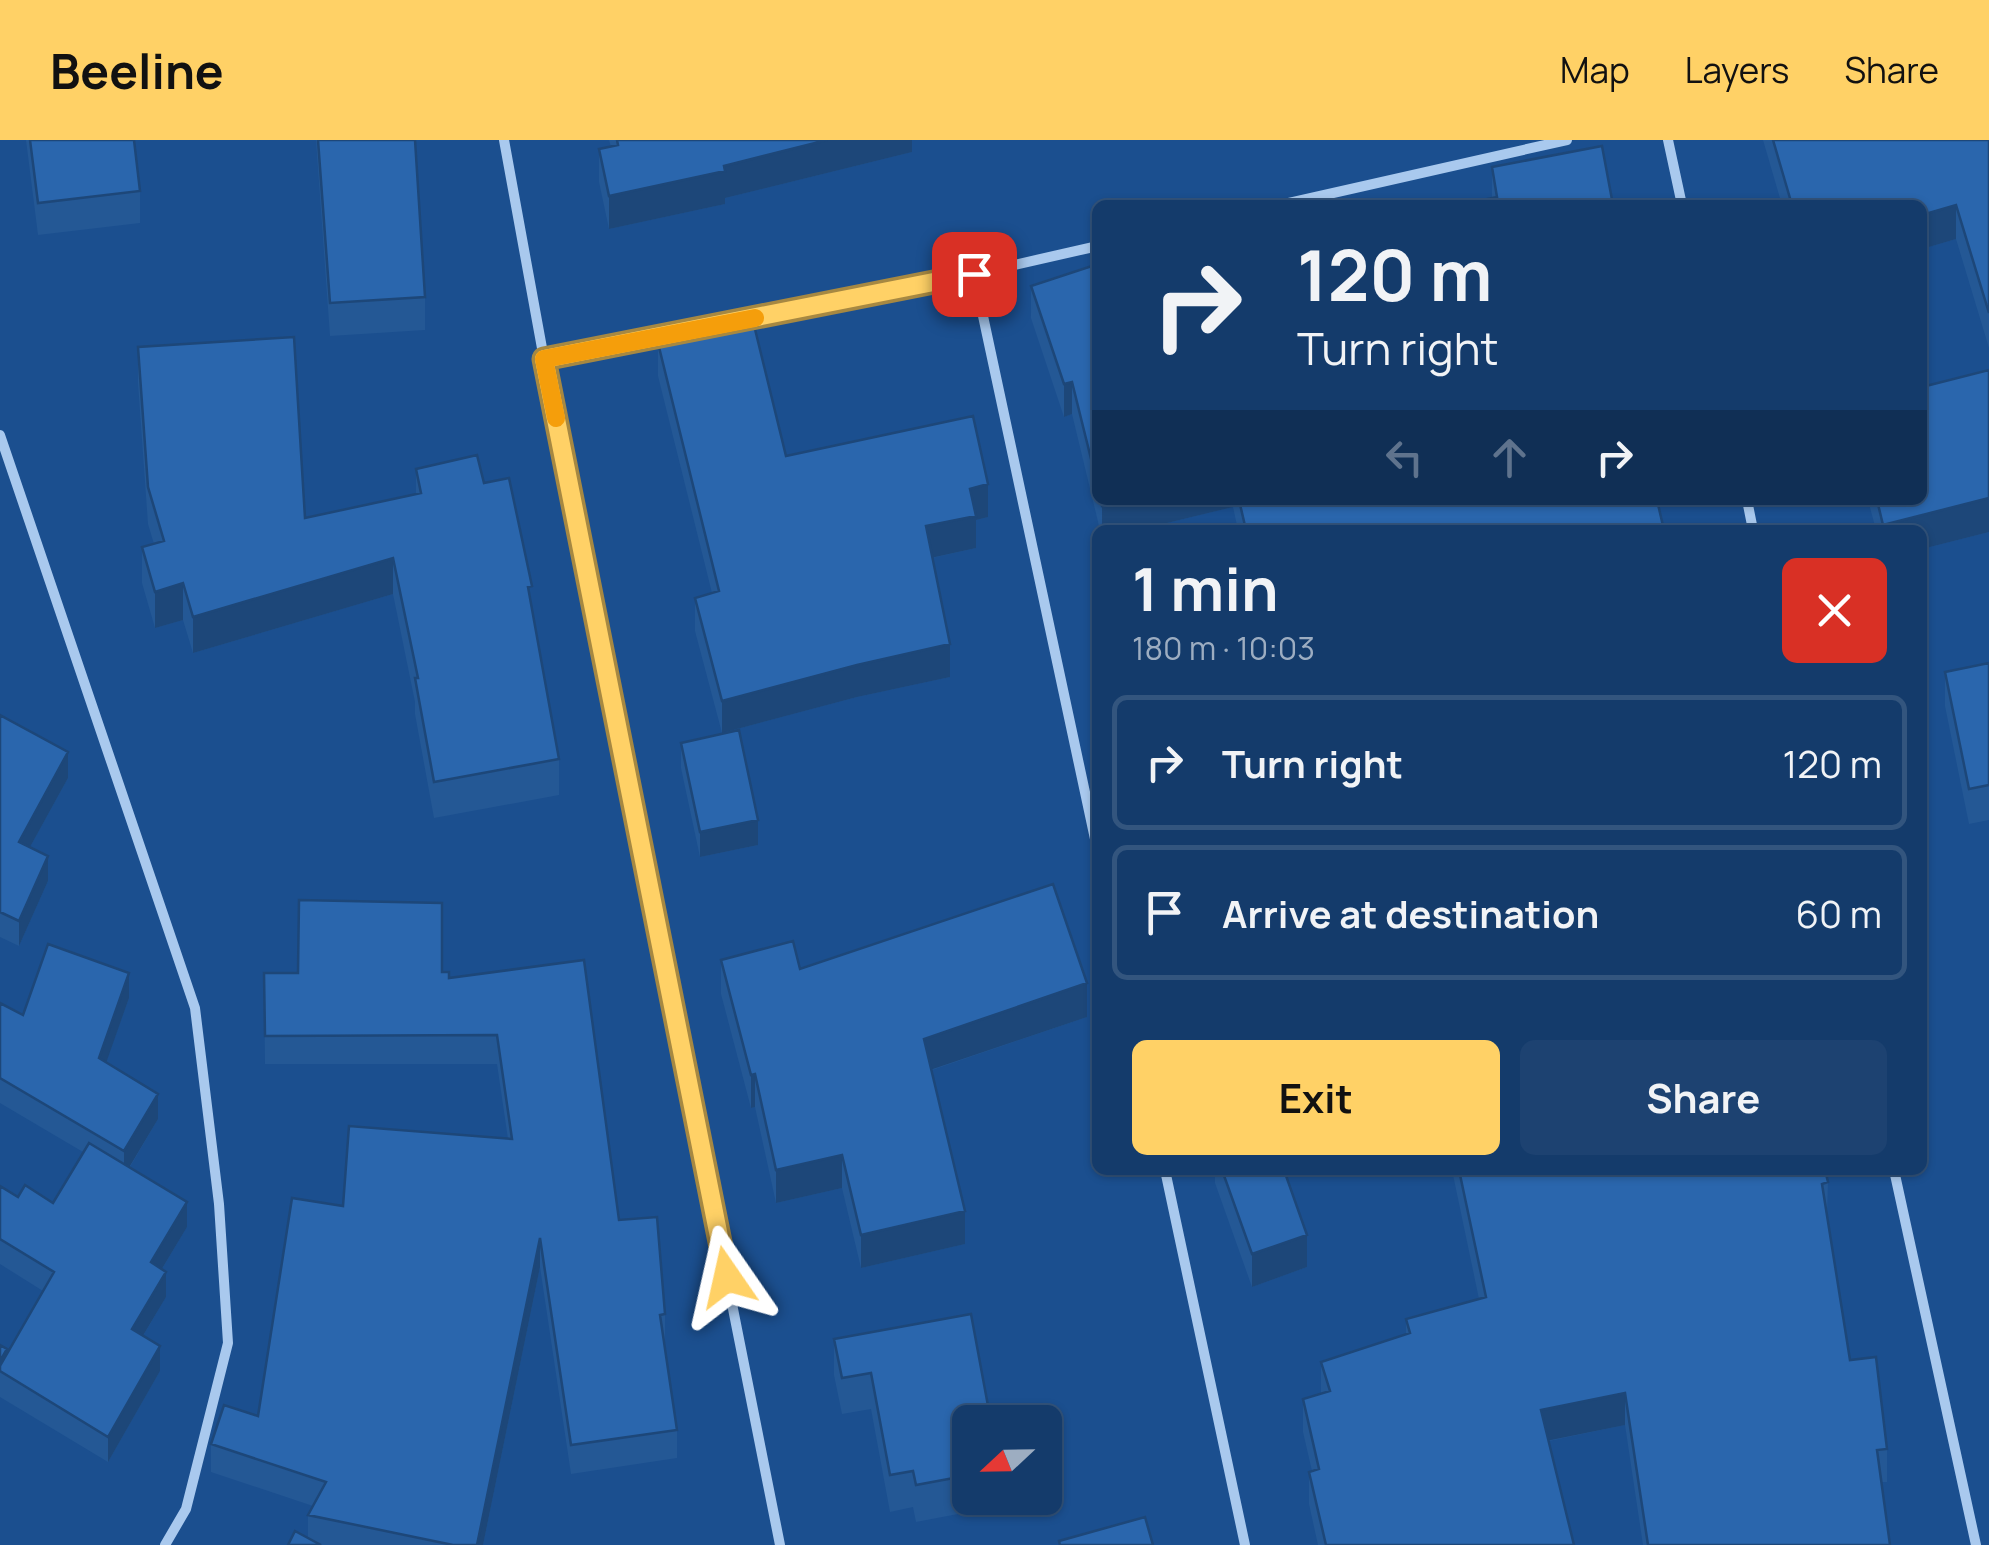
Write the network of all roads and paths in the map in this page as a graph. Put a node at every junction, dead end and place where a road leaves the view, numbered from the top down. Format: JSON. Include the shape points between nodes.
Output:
{"nodes":[{"id":1,"x":504,"y":140,"type":"edge"},
{"id":2,"x":1567,"y":140,"type":"edge"},
{"id":3,"x":1668,"y":140,"type":"edge"},
{"id":4,"x":1302,"y":200,"type":"edge"},
{"id":5,"x":1681,"y":200,"type":"edge"},
{"id":6,"x":1092,"y":247,"type":"edge"},
{"id":7,"x":974,"y":274,"type":"junction"},
{"id":8,"x":544,"y":359,"type":"junction"},
{"id":9,"x":0,"y":435,"type":"edge"},
{"id":10,"x":1092,"y":826,"type":"edge"},
{"id":11,"x":1166,"y":1175,"type":"edge"},
{"id":12,"x":1895,"y":1175,"type":"edge"},
{"id":13,"x":165,"y":1545,"type":"edge"},
{"id":14,"x":780,"y":1545,"type":"edge"},
{"id":15,"x":1245,"y":1545,"type":"edge"},
{"id":16,"x":1976,"y":1545,"type":"edge"}],
"edges":[{"from":1,"to":8,"type":"street"},
{"from":2,"to":4,"type":"street"},
{"from":3,"to":5,"type":"street"},
{"from":6,"to":7,"type":"street"},
{"from":7,"to":8,"type":"street"},
{"from":7,"to":10,"type":"street"},
{"from":8,"to":14,"type":"street"},
{"from":9,"to":13,"type":"street","via":[[195,1008],[228,1342],[186,1509]]},
{"from":11,"to":15,"type":"street"},
{"from":12,"to":16,"type":"street"}]}
